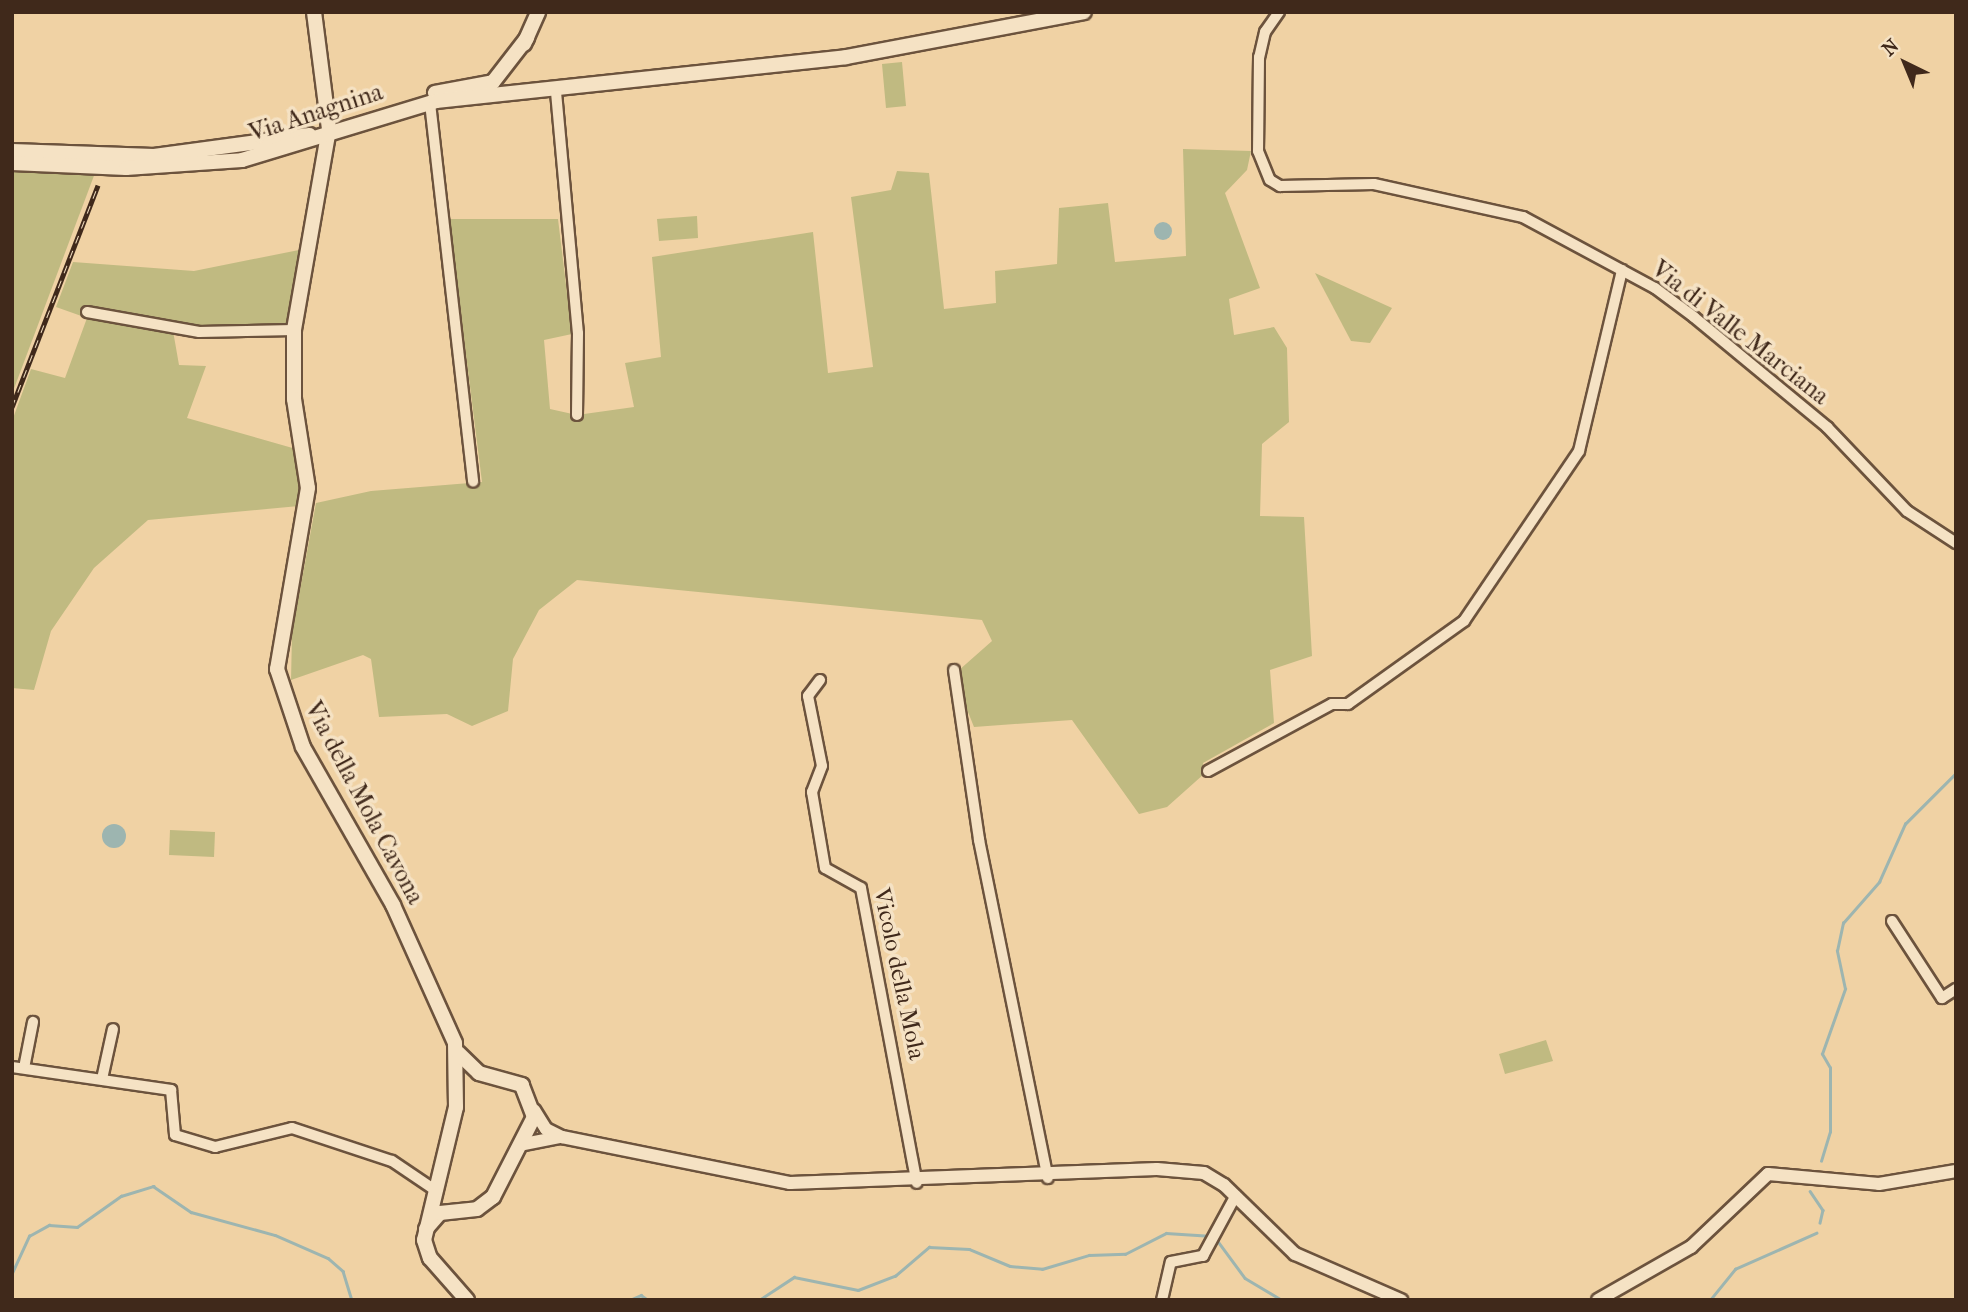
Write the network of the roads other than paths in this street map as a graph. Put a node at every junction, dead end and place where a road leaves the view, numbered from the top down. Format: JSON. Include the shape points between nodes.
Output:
{"nodes":[{"id":1,"x":314,"y":12,"type":"edge"},
{"id":2,"x":538,"y":12,"type":"edge"},
{"id":3,"x":1084,"y":12,"type":"edge"},
{"id":4,"x":1279,"y":12,"type":"edge"},
{"id":5,"x":527,"y":38,"type":"junction"},
{"id":6,"x":591,"y":89,"type":"junction"},
{"id":7,"x":556,"y":92,"type":"junction"},
{"id":8,"x":430,"y":103,"type":"junction"},
{"id":9,"x":328,"y":133,"type":"junction"},
{"id":10,"x":12,"y":151,"type":"edge"},
{"id":11,"x":174,"y":160,"type":"junction"},
{"id":12,"x":12,"y":163,"type":"edge"},
{"id":13,"x":1622,"y":270,"type":"junction"},
{"id":14,"x":87,"y":312,"type":"dead end"},
{"id":15,"x":294,"y":330,"type":"junction"},
{"id":16,"x":577,"y":415,"type":"dead end"},
{"id":17,"x":473,"y":482,"type":"dead end"},
{"id":18,"x":1956,"y":543,"type":"edge"},
{"id":19,"x":954,"y":670,"type":"dead end"},
{"id":20,"x":820,"y":680,"type":"dead end"},
{"id":21,"x":1208,"y":771,"type":"dead end"},
{"id":22,"x":1892,"y":920,"type":"dead end"},
{"id":23,"x":1956,"y":989,"type":"edge"},
{"id":24,"x":33,"y":1022,"type":"dead end"},
{"id":25,"x":113,"y":1029,"type":"dead end"},
{"id":26,"x":457,"y":1052,"type":"junction"},
{"id":27,"x":18,"y":1067,"type":"edge"},
{"id":28,"x":487,"y":1076,"type":"junction"},
{"id":29,"x":102,"y":1079,"type":"junction"},
{"id":30,"x":456,"y":1107,"type":"junction"},
{"id":31,"x":534,"y":1110,"type":"junction"},
{"id":32,"x":562,"y":1137,"type":"junction"},
{"id":33,"x":524,"y":1144,"type":"junction"},
{"id":34,"x":1956,"y":1171,"type":"edge"},
{"id":35,"x":1048,"y":1178,"type":"junction"},
{"id":36,"x":917,"y":1183,"type":"junction"},
{"id":37,"x":438,"y":1184,"type":"junction"},
{"id":38,"x":1236,"y":1195,"type":"junction"},
{"id":39,"x":460,"y":1210,"type":"junction"},
{"id":40,"x":424,"y":1234,"type":"junction"},
{"id":41,"x":467,"y":1300,"type":"edge"},
{"id":42,"x":1162,"y":1300,"type":"edge"},
{"id":43,"x":1401,"y":1300,"type":"edge"},
{"id":44,"x":1598,"y":1300,"type":"edge"}],
"edges":[{"from":1,"to":9,"type":"main road","name":"Via della Mola Cavona"},
{"from":2,"to":5,"type":"main road","name":"Via Anagnina"},
{"from":3,"to":6,"type":"main road","name":"Via Anagnina","via":[[881,52]]},
{"from":4,"to":13,"type":"street","name":"Via di Valle Marciana","via":[[1265,32],[1259,58],[1258,151],[1270,180],[1280,186],[1374,184],[1484,205],[1523,217]]},
{"from":5,"to":6,"type":"main road","name":"Via Anagnina","via":[[510,88]]},
{"from":5,"to":9,"type":"main road","name":"Via Anagnina","via":[[489,85],[411,99]]},
{"from":6,"to":7,"type":"main road","name":"Via Anagnina"},
{"from":7,"to":8,"type":"main road","name":"Via Anagnina"},
{"from":7,"to":16,"type":"street","via":[[578,333]]},
{"from":8,"to":9,"type":"main road","name":"Via Anagnina"},
{"from":8,"to":17,"type":"street"},
{"from":9,"to":11,"type":"main road","name":"Via Anagnina","via":[[260,158]]},
{"from":9,"to":15,"type":"main road","name":"Via della Mola Cavona"},
{"from":10,"to":11,"type":"main road","name":"Via Anagnina"},
{"from":11,"to":12,"type":"main road","name":"Via Anagnina"},
{"from":13,"to":18,"type":"street","name":"Via di Valle Marciana","via":[[1704,325],[1827,427],[1907,511]]},
{"from":13,"to":21,"type":"street","via":[[1579,451],[1464,621],[1348,704],[1332,704]]},
{"from":14,"to":15,"type":"street","via":[[174,329]]},
{"from":15,"to":26,"type":"main road","name":"Via della Mola Cavona","via":[[294,398],[308,483],[279,637],[280,681],[303,747],[393,905]]},
{"from":19,"to":35,"type":"street","via":[[979,840]]},
{"from":20,"to":36,"type":"street","name":"Vicolo della Mola","via":[[808,696],[822,766],[812,792],[825,868],[830,876],[853,880],[861,888]]},
{"from":22,"to":23,"type":"street","via":[[1942,998]]},
{"from":24,"to":27,"type":"street"},
{"from":25,"to":29,"type":"street"},
{"from":26,"to":28,"type":"main road"},
{"from":26,"to":30,"type":"main road","name":"Via della Mola Cavona"},
{"from":27,"to":29,"type":"street"},
{"from":28,"to":30,"type":"main road","via":[[470,1086]]},
{"from":28,"to":31,"type":"main road","via":[[523,1085]]},
{"from":29,"to":37,"type":"street","via":[[173,1091],[172,1132],[207,1146],[292,1128],[392,1161]]},
{"from":30,"to":37,"type":"main road","name":"Via della Mola Cavona"},
{"from":31,"to":32,"type":"street","via":[[546,1129]]},
{"from":31,"to":33,"type":"main road"},
{"from":32,"to":33,"type":"street"},
{"from":32,"to":36,"type":"street","via":[[790,1183]]},
{"from":33,"to":39,"type":"main road","via":[[493,1197],[477,1209]]},
{"from":34,"to":44,"type":"street","via":[[1879,1184],[1768,1174],[1691,1247]]},
{"from":35,"to":36,"type":"street"},
{"from":35,"to":38,"type":"street","via":[[1198,1172]]},
{"from":37,"to":39,"type":"main road","via":[[441,1196]]},
{"from":37,"to":40,"type":"main road","name":"Via della Mola Cavona"},
{"from":38,"to":42,"type":"street","via":[[1208,1250],[1198,1259],[1171,1262]]},
{"from":38,"to":43,"type":"street","via":[[1302,1258]]},
{"from":39,"to":40,"type":"main road","via":[[440,1213]]},
{"from":40,"to":41,"type":"main road","via":[[430,1258]]}]}
